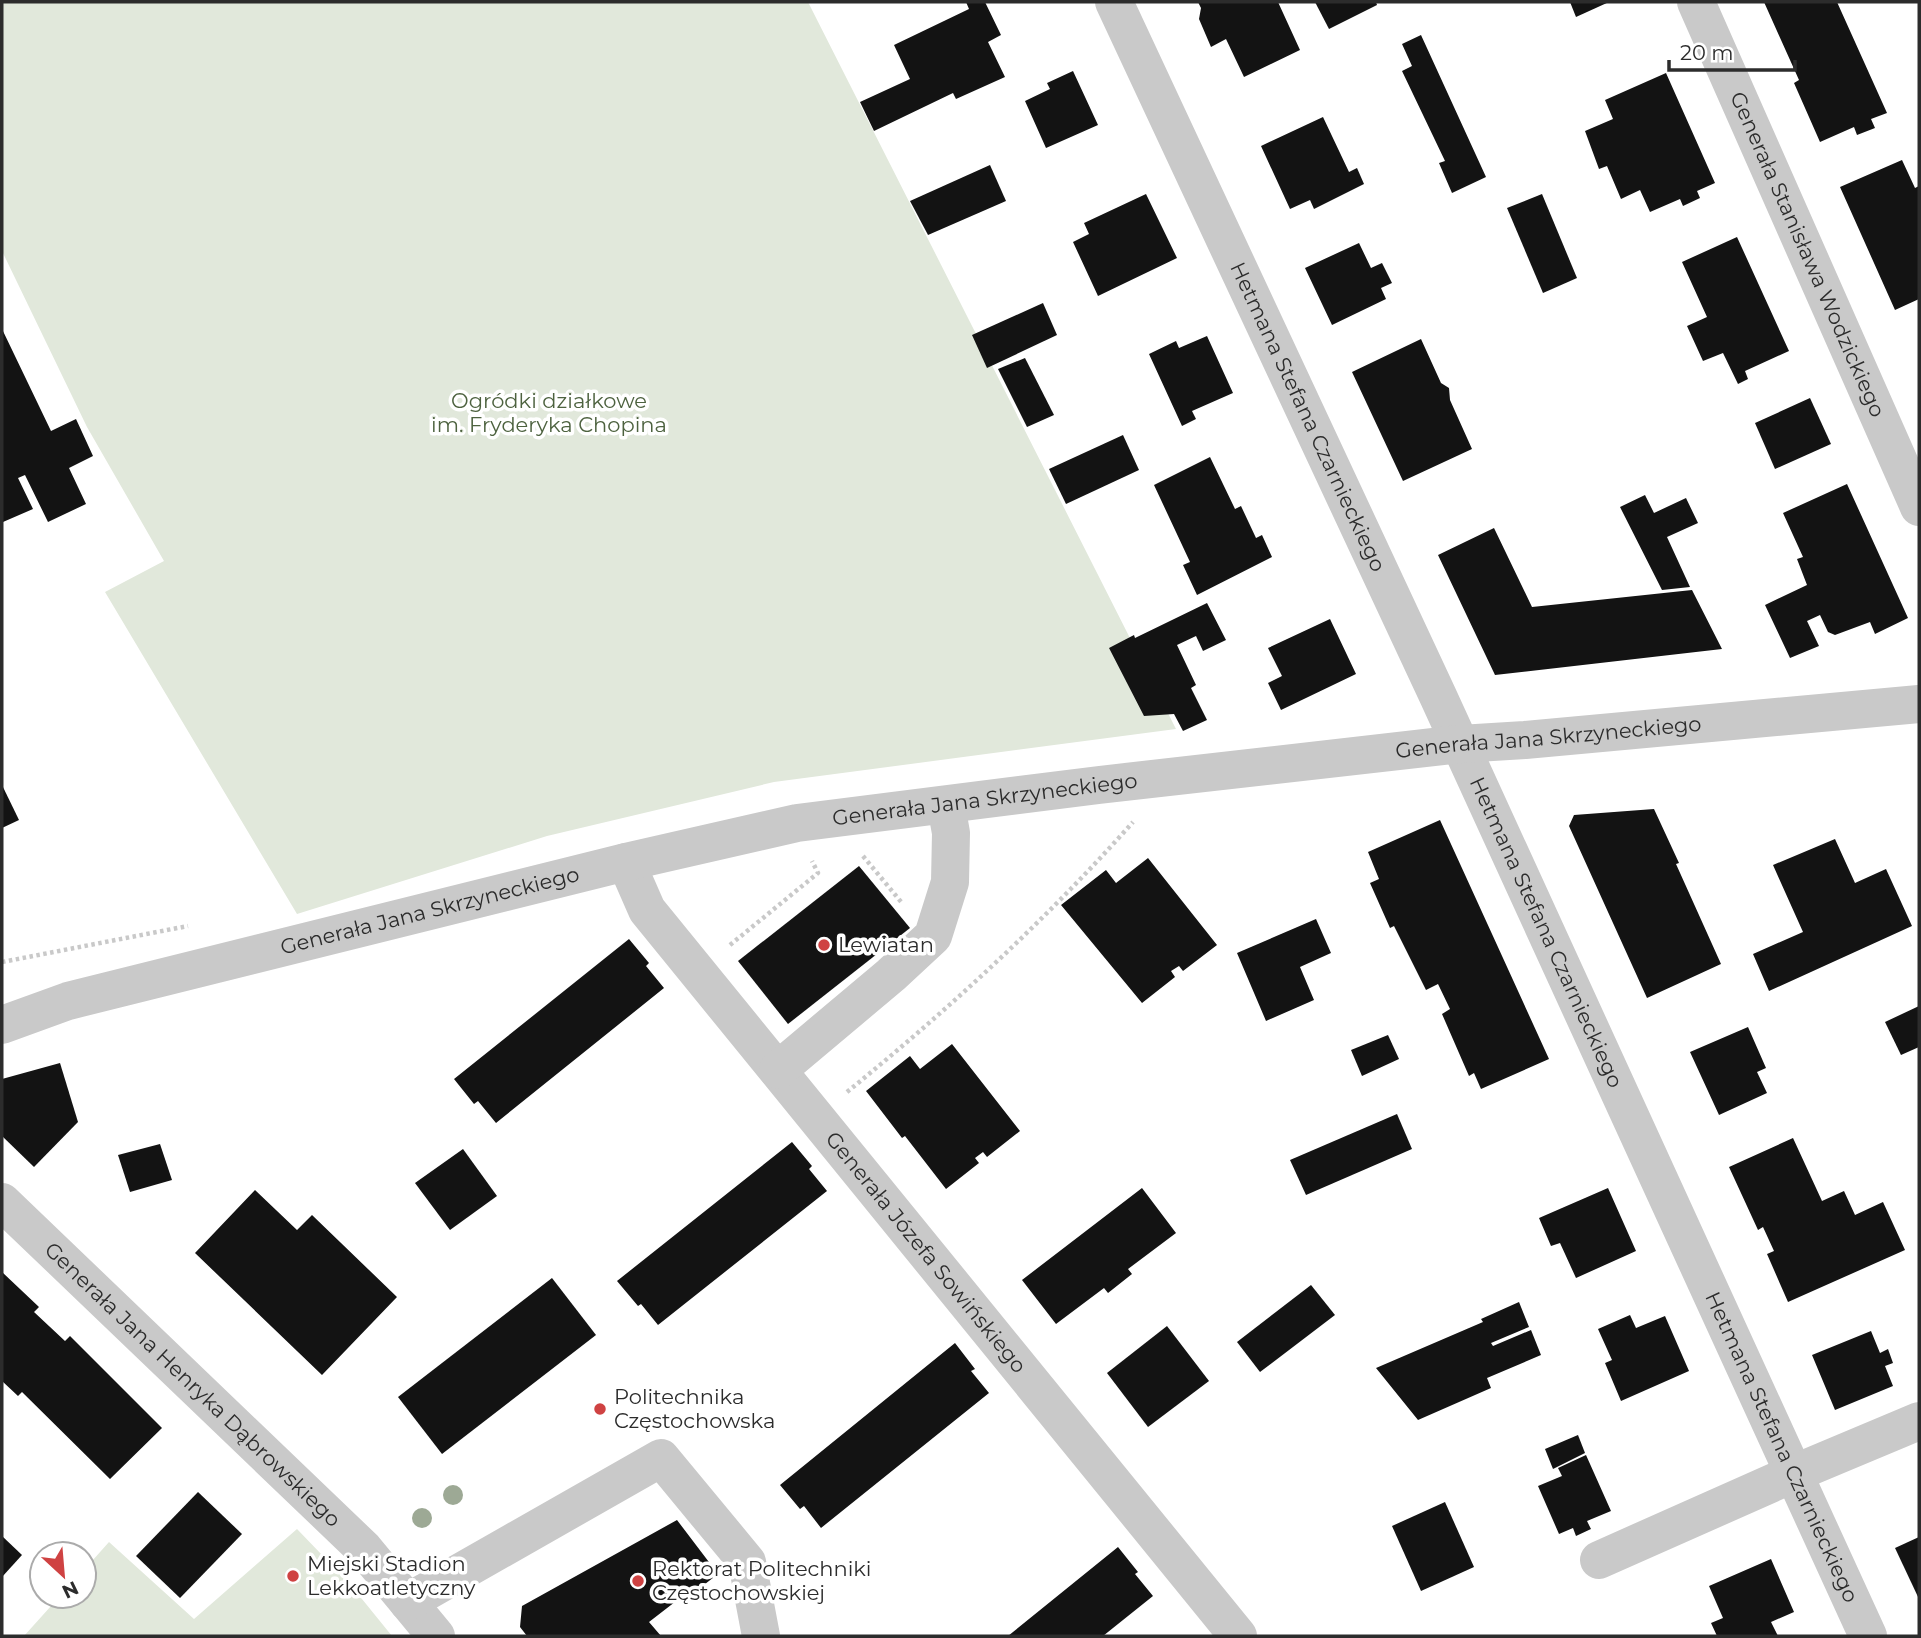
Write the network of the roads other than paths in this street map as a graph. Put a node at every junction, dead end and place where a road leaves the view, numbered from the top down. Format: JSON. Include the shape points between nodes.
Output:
{"nodes":[{"id":1,"x":1114,"y":2,"type":"edge"},
{"id":2,"x":1696,"y":2,"type":"edge"},
{"id":3,"x":1919,"y":507,"type":"edge"},
{"id":4,"x":1919,"y":704,"type":"edge"},
{"id":5,"x":1460,"y":744,"type":"junction"},
{"id":6,"x":946,"y":805,"type":"junction"},
{"id":7,"x":626,"y":862,"type":"junction"},
{"id":8,"x":68,"y":1001,"type":"junction"},
{"id":9,"x":2,"y":1005,"type":"edge"},
{"id":10,"x":2,"y":1026,"type":"edge"},
{"id":11,"x":778,"y":1070,"type":"junction"},
{"id":12,"x":2,"y":1202,"type":"edge"},
{"id":13,"x":1919,"y":1421,"type":"edge"},
{"id":14,"x":1795,"y":1473,"type":"junction"},
{"id":15,"x":1599,"y":1560,"type":"dead end"},
{"id":16,"x":408,"y":1602,"type":"junction"},
{"id":17,"x":436,"y":1636,"type":"edge"},
{"id":18,"x":761,"y":1636,"type":"edge"},
{"id":19,"x":1238,"y":1636,"type":"edge"},
{"id":20,"x":1868,"y":1636,"type":"edge"}],
"edges":[{"from":1,"to":5,"type":"street","name":"Hetmana Stefana Czarnieckiego"},
{"from":2,"to":3,"type":"street","name":"Generała Stanisława Wodzickiego"},
{"from":4,"to":5,"type":"street","name":"Generała Jana Skrzyneckiego"},
{"from":5,"to":6,"type":"street","name":"Generała Jana Skrzyneckiego"},
{"from":5,"to":14,"type":"street","name":"Hetmana Stefana Czarnieckiego"},
{"from":6,"to":7,"type":"street","name":"Generała Jana Skrzyneckiego","via":[[797,824]]},
{"from":6,"to":11,"type":"street","via":[[951,833],[950,881],[933,936]]},
{"from":7,"to":8,"type":"street","name":"Generała Jana Skrzyneckiego"},
{"from":7,"to":11,"type":"street","name":"Generała Józefa Sowińskiego","via":[[647,910]]},
{"from":8,"to":9,"type":"street","name":"Generała Jana Skrzyneckiego"},
{"from":8,"to":10,"type":"street","name":"Generała Jana Skrzyneckiego"},
{"from":11,"to":19,"type":"street","name":"Generała Józefa Sowińskiego"},
{"from":12,"to":16,"type":"street","name":"Generała Jana Henryka Dąbrowskiego","via":[[364,1549]]},
{"from":13,"to":14,"type":"street"},
{"from":14,"to":15,"type":"street"},
{"from":14,"to":20,"type":"street","name":"Hetmana Stefana Czarnieckiego"},
{"from":16,"to":17,"type":"street","name":"Generała Jana Henryka Dąbrowskiego"},
{"from":16,"to":18,"type":"street","via":[[661,1458],[747,1562]]}]}
